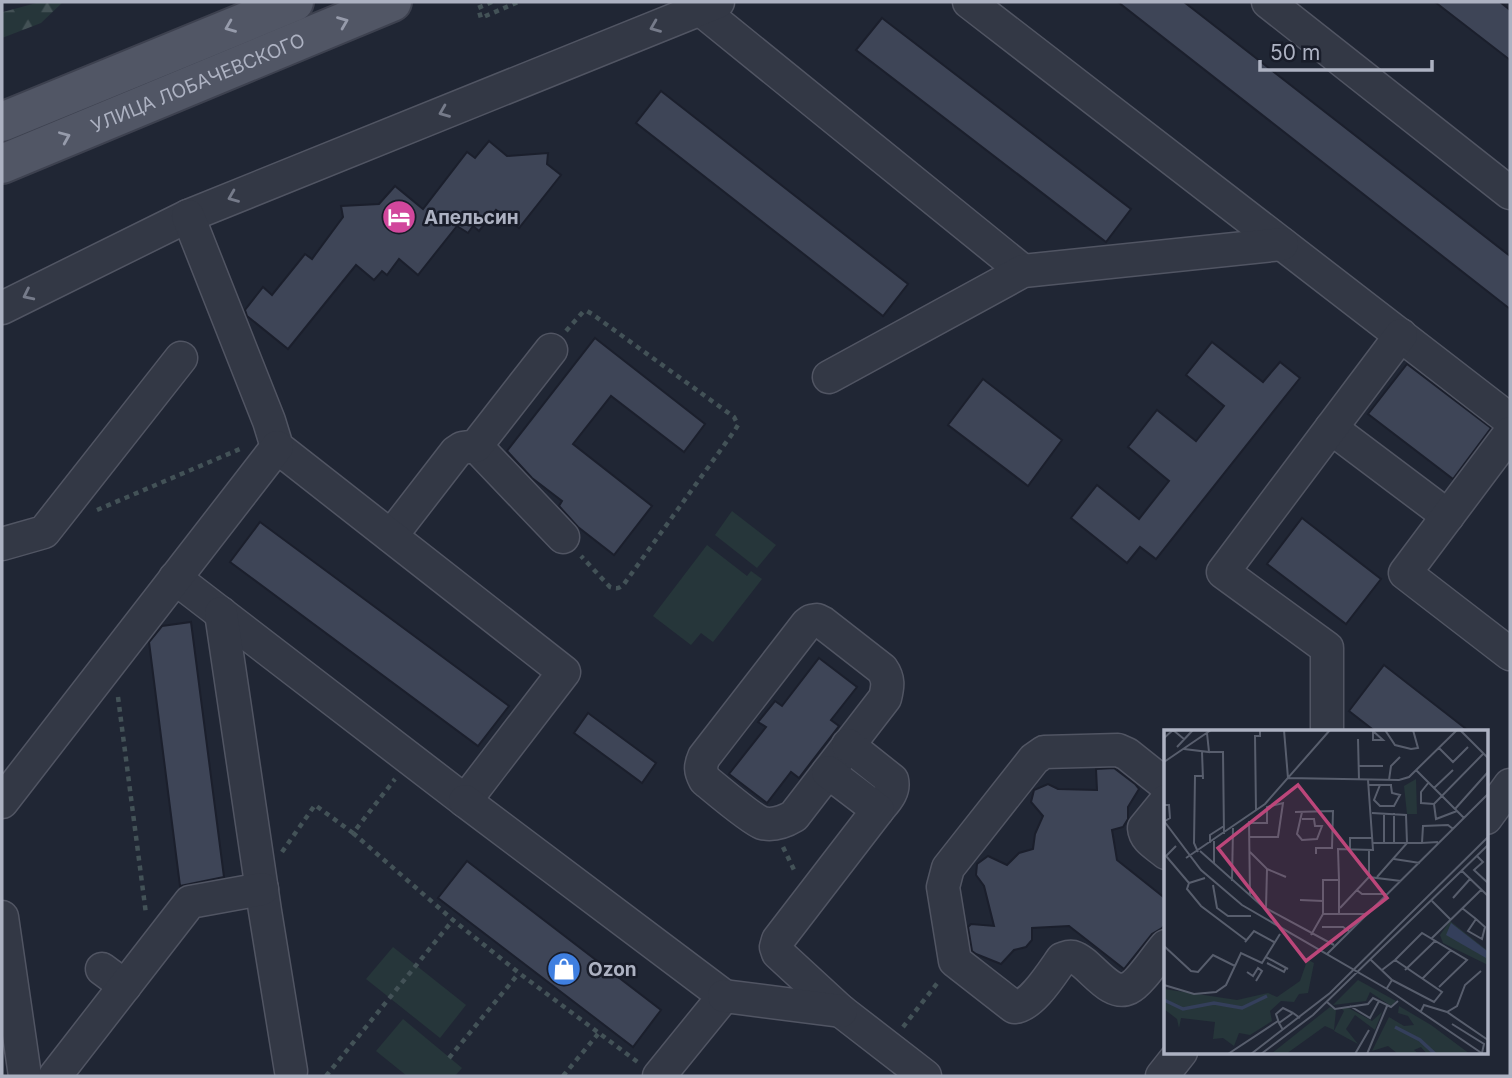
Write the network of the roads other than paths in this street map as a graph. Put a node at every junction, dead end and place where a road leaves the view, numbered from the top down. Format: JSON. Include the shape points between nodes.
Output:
{"nodes":[{"id":1,"x":294,"y":2,"type":"edge"},
{"id":2,"x":392,"y":2,"type":"edge"},
{"id":3,"x":970,"y":2,"type":"edge"},
{"id":4,"x":1268,"y":2,"type":"edge"},
{"id":5,"x":709,"y":5,"type":"edge"},
{"id":6,"x":2,"y":122,"type":"edge"},
{"id":7,"x":2,"y":164,"type":"edge"},
{"id":8,"x":1510,"y":193,"type":"edge"},
{"id":9,"x":188,"y":216,"type":"junction"},
{"id":10,"x":1282,"y":244,"type":"junction"},
{"id":11,"x":1023,"y":271,"type":"junction"},
{"id":12,"x":2,"y":308,"type":"edge"},
{"id":13,"x":1401,"y":335,"type":"junction"},
{"id":14,"x":551,"y":351,"type":"road end"},
{"id":15,"x":181,"y":358,"type":"dead end"},
{"id":16,"x":829,"y":377,"type":"dead end"},
{"id":17,"x":1510,"y":420,"type":"edge"},
{"id":18,"x":1331,"y":428,"type":"junction"},
{"id":19,"x":1510,"y":433,"type":"edge"},
{"id":20,"x":476,"y":446,"type":"junction"},
{"id":21,"x":277,"y":447,"type":"junction"},
{"id":22,"x":1448,"y":516,"type":"junction"},
{"id":23,"x":391,"y":536,"type":"junction"},
{"id":24,"x":563,"y":537,"type":"road end"},
{"id":25,"x":2,"y":544,"type":"edge"},
{"id":26,"x":175,"y":578,"type":"junction"},
{"id":27,"x":220,"y":613,"type":"junction"},
{"id":28,"x":1510,"y":654,"type":"edge"},
{"id":29,"x":1327,"y":730,"type":"edge"},
{"id":30,"x":848,"y":745,"type":"junction"},
{"id":31,"x":828,"y":772,"type":"junction"},
{"id":32,"x":1164,"y":783,"type":"edge"},
{"id":33,"x":1510,"y":785,"type":"edge"},
{"id":34,"x":465,"y":800,"type":"junction"},
{"id":35,"x":2,"y":802,"type":"edge"},
{"id":36,"x":1164,"y":803,"type":"edge"},
{"id":37,"x":878,"y":810,"type":"junction"},
{"id":38,"x":1488,"y":815,"type":"edge"},
{"id":39,"x":1164,"y":850,"type":"edge"},
{"id":40,"x":262,"y":886,"type":"junction"},
{"id":41,"x":2,"y":917,"type":"edge"},
{"id":42,"x":1164,"y":948,"type":"edge"},
{"id":43,"x":724,"y":996,"type":"junction"},
{"id":44,"x":841,"y":1011,"type":"junction"},
{"id":45,"x":1179,"y":1054,"type":"edge"},
{"id":46,"x":653,"y":1073,"type":"edge"},
{"id":47,"x":289,"y":1074,"type":"edge"},
{"id":48,"x":25,"y":1076,"type":"edge"},
{"id":49,"x":54,"y":1076,"type":"edge"},
{"id":50,"x":925,"y":1076,"type":"edge"},
{"id":51,"x":1162,"y":1076,"type":"edge"}],
"edges":[{"from":1,"to":6,"type":"main road","name":"УЛИЦА ЛОБАЧЕВСКОГО","one_way":true},
{"from":7,"to":2,"type":"main road","name":"УЛИЦА ЛОБАЧЕВСКОГО","one_way":true},
{"from":3,"to":10,"type":"lane"},
{"from":4,"to":8,"type":"lane"},
{"from":5,"to":9,"type":"lane","one_way":true},
{"from":5,"to":11,"type":"lane"},
{"from":9,"to":12,"type":"lane","one_way":true},
{"from":9,"to":21,"type":"lane"},
{"from":10,"to":11,"type":"lane"},
{"from":10,"to":13,"type":"lane"},
{"from":11,"to":16,"type":"lane"},
{"from":13,"to":17,"type":"lane"},
{"from":13,"to":18,"type":"lane"},
{"from":14,"to":20,"type":"lane"},
{"from":15,"to":25,"type":"lane","via":[[44,532]]},
{"from":18,"to":22,"type":"lane"},
{"from":18,"to":29,"type":"lane","via":[[1223,572],[1327,648]]},
{"from":19,"to":22,"type":"lane"},
{"from":20,"to":23,"type":"lane","via":[[456,452]]},
{"from":20,"to":24,"type":"lane"},
{"from":21,"to":23,"type":"lane"},
{"from":21,"to":26,"type":"lane"},
{"from":22,"to":28,"type":"lane","via":[[1405,573]]},
{"from":23,"to":34,"type":"lane","via":[[564,672]]},
{"from":26,"to":27,"type":"lane"},
{"from":26,"to":35,"type":"lane"},
{"from":27,"to":34,"type":"lane"},
{"from":27,"to":40,"type":"lane"},
{"from":30,"to":31,"type":"lane"},
{"from":30,"to":31,"type":"lane","via":[[885,698],[889,684],[882,669],[823,623],[811,621],[704,757],[701,773],[759,822],[771,824],[794,816]]},
{"from":30,"to":37,"type":"lane","via":[[892,779],[890,793]]},
{"from":31,"to":37,"type":"lane"},
{"from":32,"to":42,"type":"lane","via":[[1118,750],[1038,755],[948,868],[943,887],[955,961],[1014,1007],[1028,1002],[1068,957],[1119,990],[1135,984]]},
{"from":33,"to":38,"type":"lane"},
{"from":34,"to":43,"type":"lane"},
{"from":36,"to":39,"type":"lane","via":[[1144,832]]},
{"from":37,"to":44,"type":"lane","via":[[776,947],[782,958]]},
{"from":40,"to":47,"type":"lane"},
{"from":40,"to":49,"type":"lane","via":[[190,902],[151,952],[113,977]]},
{"from":41,"to":48,"type":"lane"},
{"from":43,"to":44,"type":"lane"},
{"from":43,"to":46,"type":"lane"},
{"from":44,"to":50,"type":"lane"},
{"from":45,"to":51,"type":"lane"}]}
